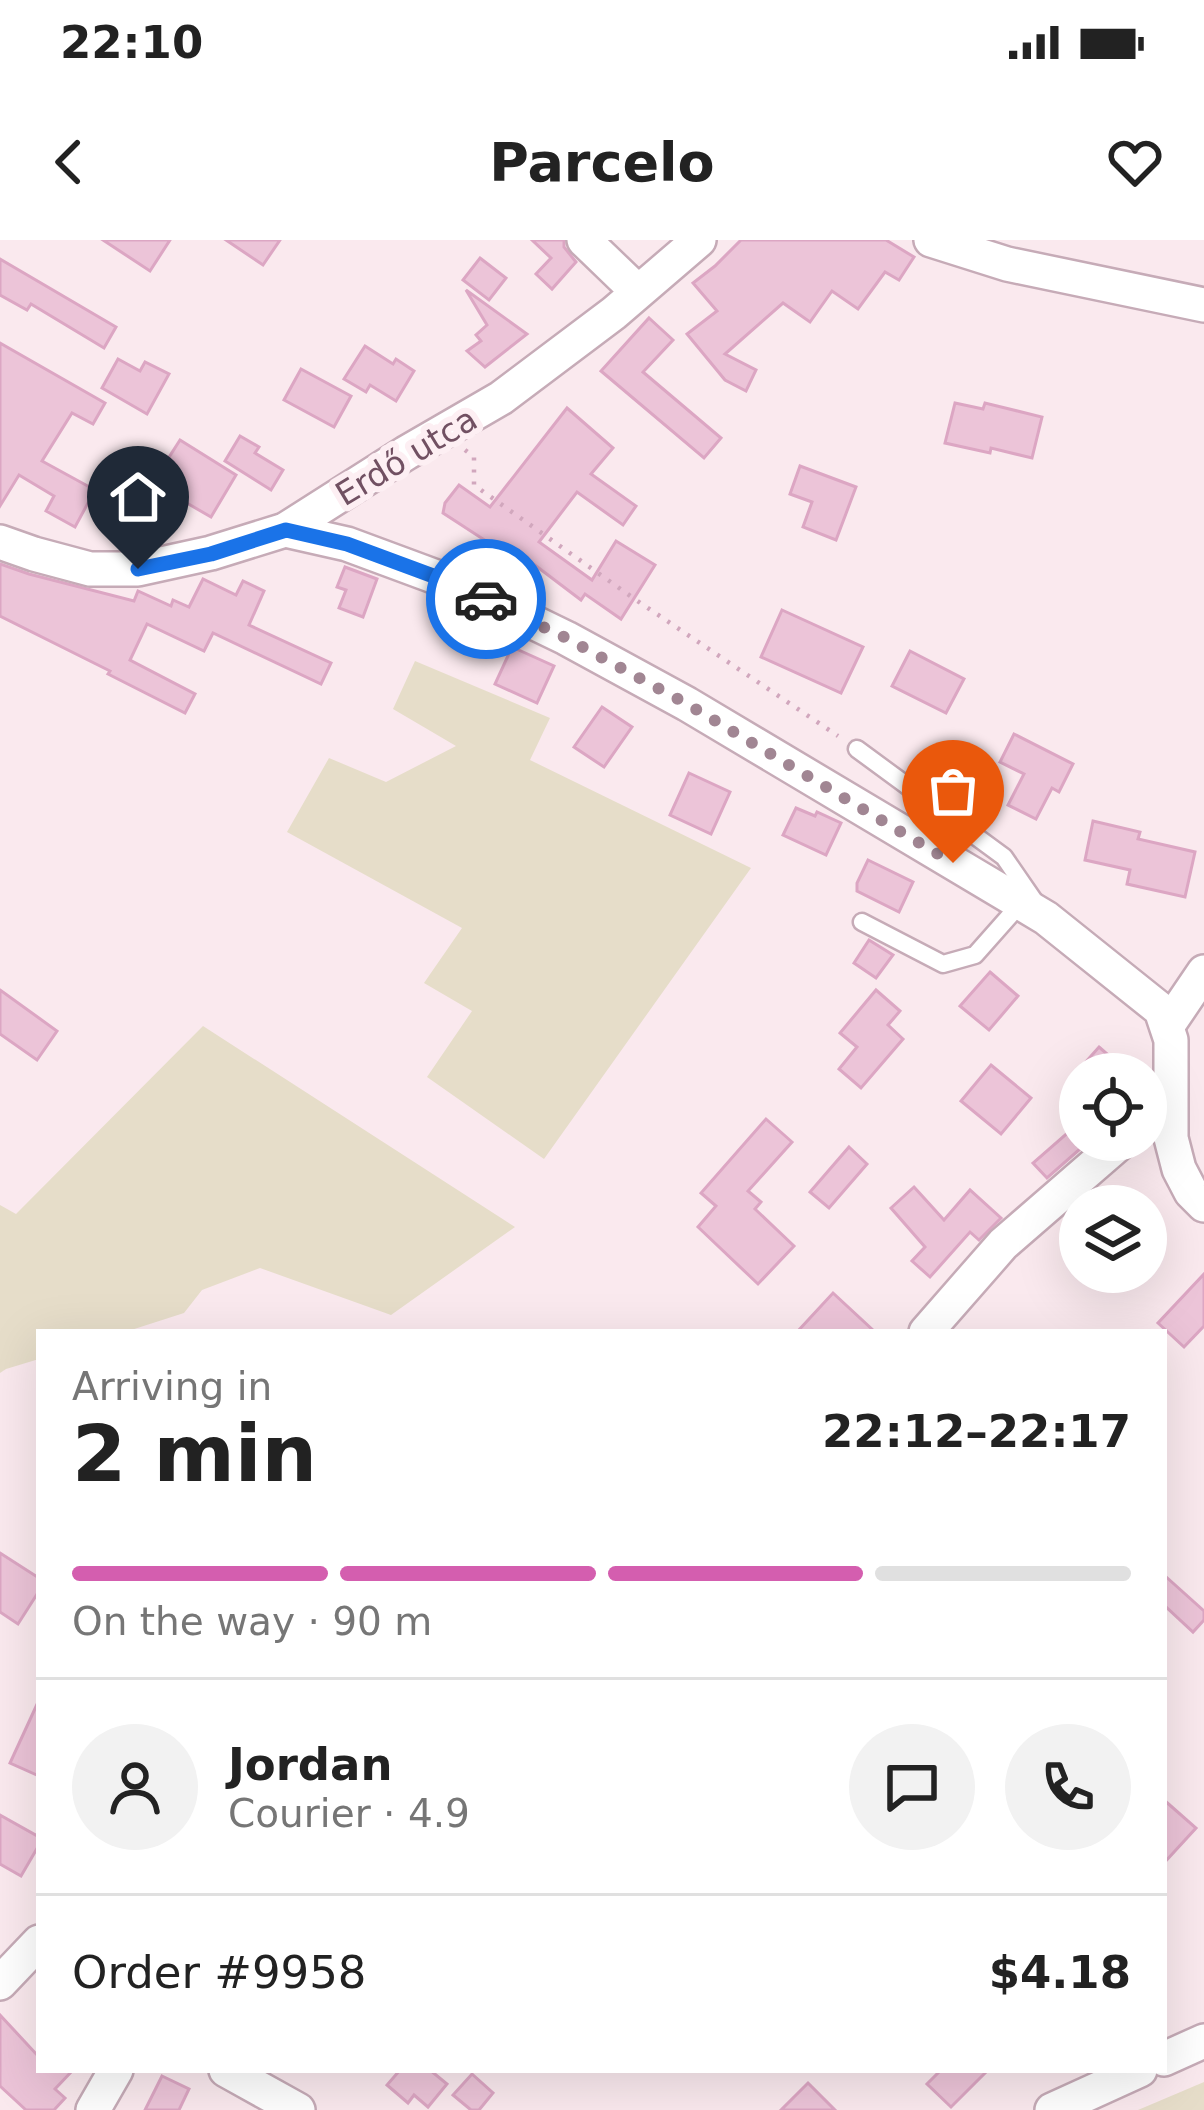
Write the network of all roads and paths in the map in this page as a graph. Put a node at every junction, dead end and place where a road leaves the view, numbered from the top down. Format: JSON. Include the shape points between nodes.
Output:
{"nodes":[{"id":1,"x":584,"y":240,"type":"edge"},
{"id":2,"x":699,"y":240,"type":"edge"},
{"id":3,"x":931,"y":240,"type":"edge"},
{"id":4,"x":637,"y":291,"type":"junction"},
{"id":5,"x":1204,"y":305,"type":"edge"},
{"id":6,"x":474,"y":457,"type":"dead end"},
{"id":7,"x":286,"y":530,"type":"junction"},
{"id":8,"x":0,"y":542,"type":"edge"},
{"id":9,"x":857,"y":749,"type":"joint"},
{"id":10,"x":1034,"y":911,"type":"junction"},
{"id":11,"x":862,"y":922,"type":"dead end"},
{"id":12,"x":1204,"y":972,"type":"edge"},
{"id":13,"x":1168,"y":1025,"type":"junction"},
{"id":14,"x":1167,"y":1063,"type":"edge"},
{"id":15,"x":1167,"y":1128,"type":"edge"},
{"id":16,"x":1099,"y":1161,"type":"edge"},
{"id":17,"x":1204,"y":1204,"type":"edge"},
{"id":18,"x":929,"y":1329,"type":"edge"},
{"id":19,"x":36,"y":1946,"type":"edge"},
{"id":20,"x":0,"y":1983,"type":"edge"},
{"id":21,"x":1204,"y":2041,"type":"edge"},
{"id":22,"x":1167,"y":2058,"type":"edge"},
{"id":23,"x":114,"y":2073,"type":"edge"},
{"id":24,"x":231,"y":2073,"type":"edge"},
{"id":25,"x":1133,"y":2073,"type":"edge"},
{"id":26,"x":93,"y":2110,"type":"edge"},
{"id":27,"x":298,"y":2110,"type":"edge"},
{"id":28,"x":1052,"y":2110,"type":"edge"}],
"edges":[{"from":1,"to":4,"type":"street"},
{"from":2,"to":4,"type":"street","name":"Erdő utca"},
{"from":3,"to":5,"type":"street"},
{"from":4,"to":7,"type":"street","name":"Erdő utca","via":[[501,398]]},
{"from":6,"to":9,"type":"path","via":[[474,484]]},
{"from":7,"to":8,"type":"street","name":"Erdő utca","via":[[138,569],[90,569]]},
{"from":7,"to":10,"type":"street","via":[[455,584],[566,638]]},
{"from":9,"to":10,"type":"lane","via":[[1004,856]]},
{"from":10,"to":11,"type":"lane","via":[[975,955],[943,964]]},
{"from":10,"to":13,"type":"street","via":[[1148,998]]},
{"from":12,"to":13,"type":"street"},
{"from":13,"to":14,"type":"street"},
{"from":15,"to":17,"type":"street","via":[[1179,1169]]},
{"from":16,"to":18,"type":"street","via":[[1003,1244]]},
{"from":19,"to":20,"type":"street"},
{"from":21,"to":22,"type":"street"},
{"from":23,"to":26,"type":"street"},
{"from":24,"to":27,"type":"street"},
{"from":25,"to":28,"type":"street"}]}
